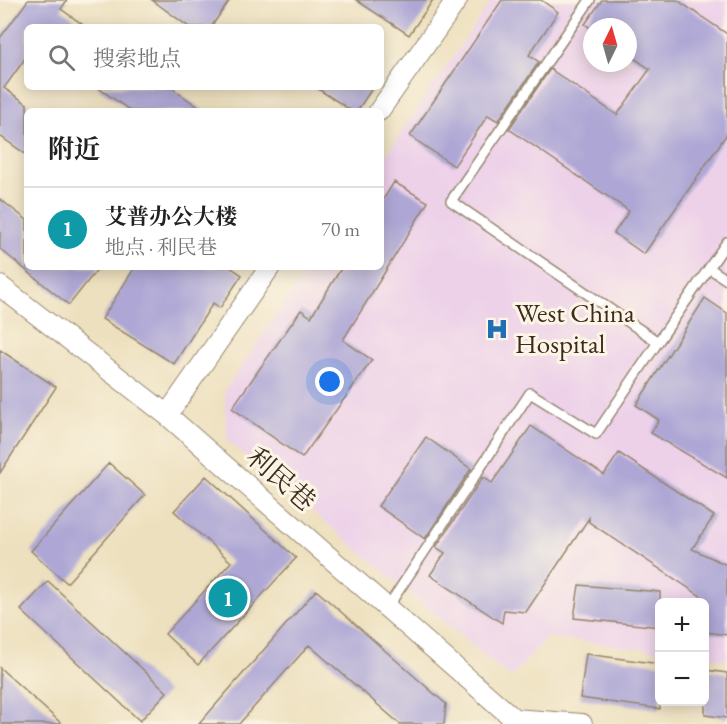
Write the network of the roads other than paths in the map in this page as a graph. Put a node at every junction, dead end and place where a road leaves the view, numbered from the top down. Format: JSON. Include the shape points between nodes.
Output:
{"nodes":[{"id":1,"x":457,"y":0,"type":"edge"},
{"id":2,"x":590,"y":0,"type":"edge"},
{"id":3,"x":381,"y":108,"type":"edge"},
{"id":4,"x":727,"y":242,"type":"edge"},
{"id":5,"x":709,"y":268,"type":"junction"},
{"id":6,"x":268,"y":270,"type":"edge"},
{"id":7,"x":727,"y":280,"type":"edge"},
{"id":8,"x":0,"y":286,"type":"edge"},
{"id":9,"x":658,"y":342,"type":"junction"},
{"id":10,"x":167,"y":415,"type":"junction"},
{"id":11,"x":387,"y":608,"type":"junction"},
{"id":12,"x":513,"y":721,"type":"edge"},
{"id":13,"x":582,"y":724,"type":"edge"}],
"edges":[{"from":1,"to":3,"type":"street"},
{"from":2,"to":9,"type":"lane","via":[[452,201]]},
{"from":4,"to":5,"type":"lane"},
{"from":5,"to":7,"type":"lane"},
{"from":5,"to":9,"type":"lane"},
{"from":6,"to":10,"type":"street"},
{"from":8,"to":10,"type":"street","name":"利民巷"},
{"from":9,"to":11,"type":"lane","via":[[596,434],[530,393]]},
{"from":10,"to":11,"type":"street","name":"利民巷"},
{"from":11,"to":12,"type":"street","name":"利民巷"},
{"from":12,"to":13,"type":"street"}]}
